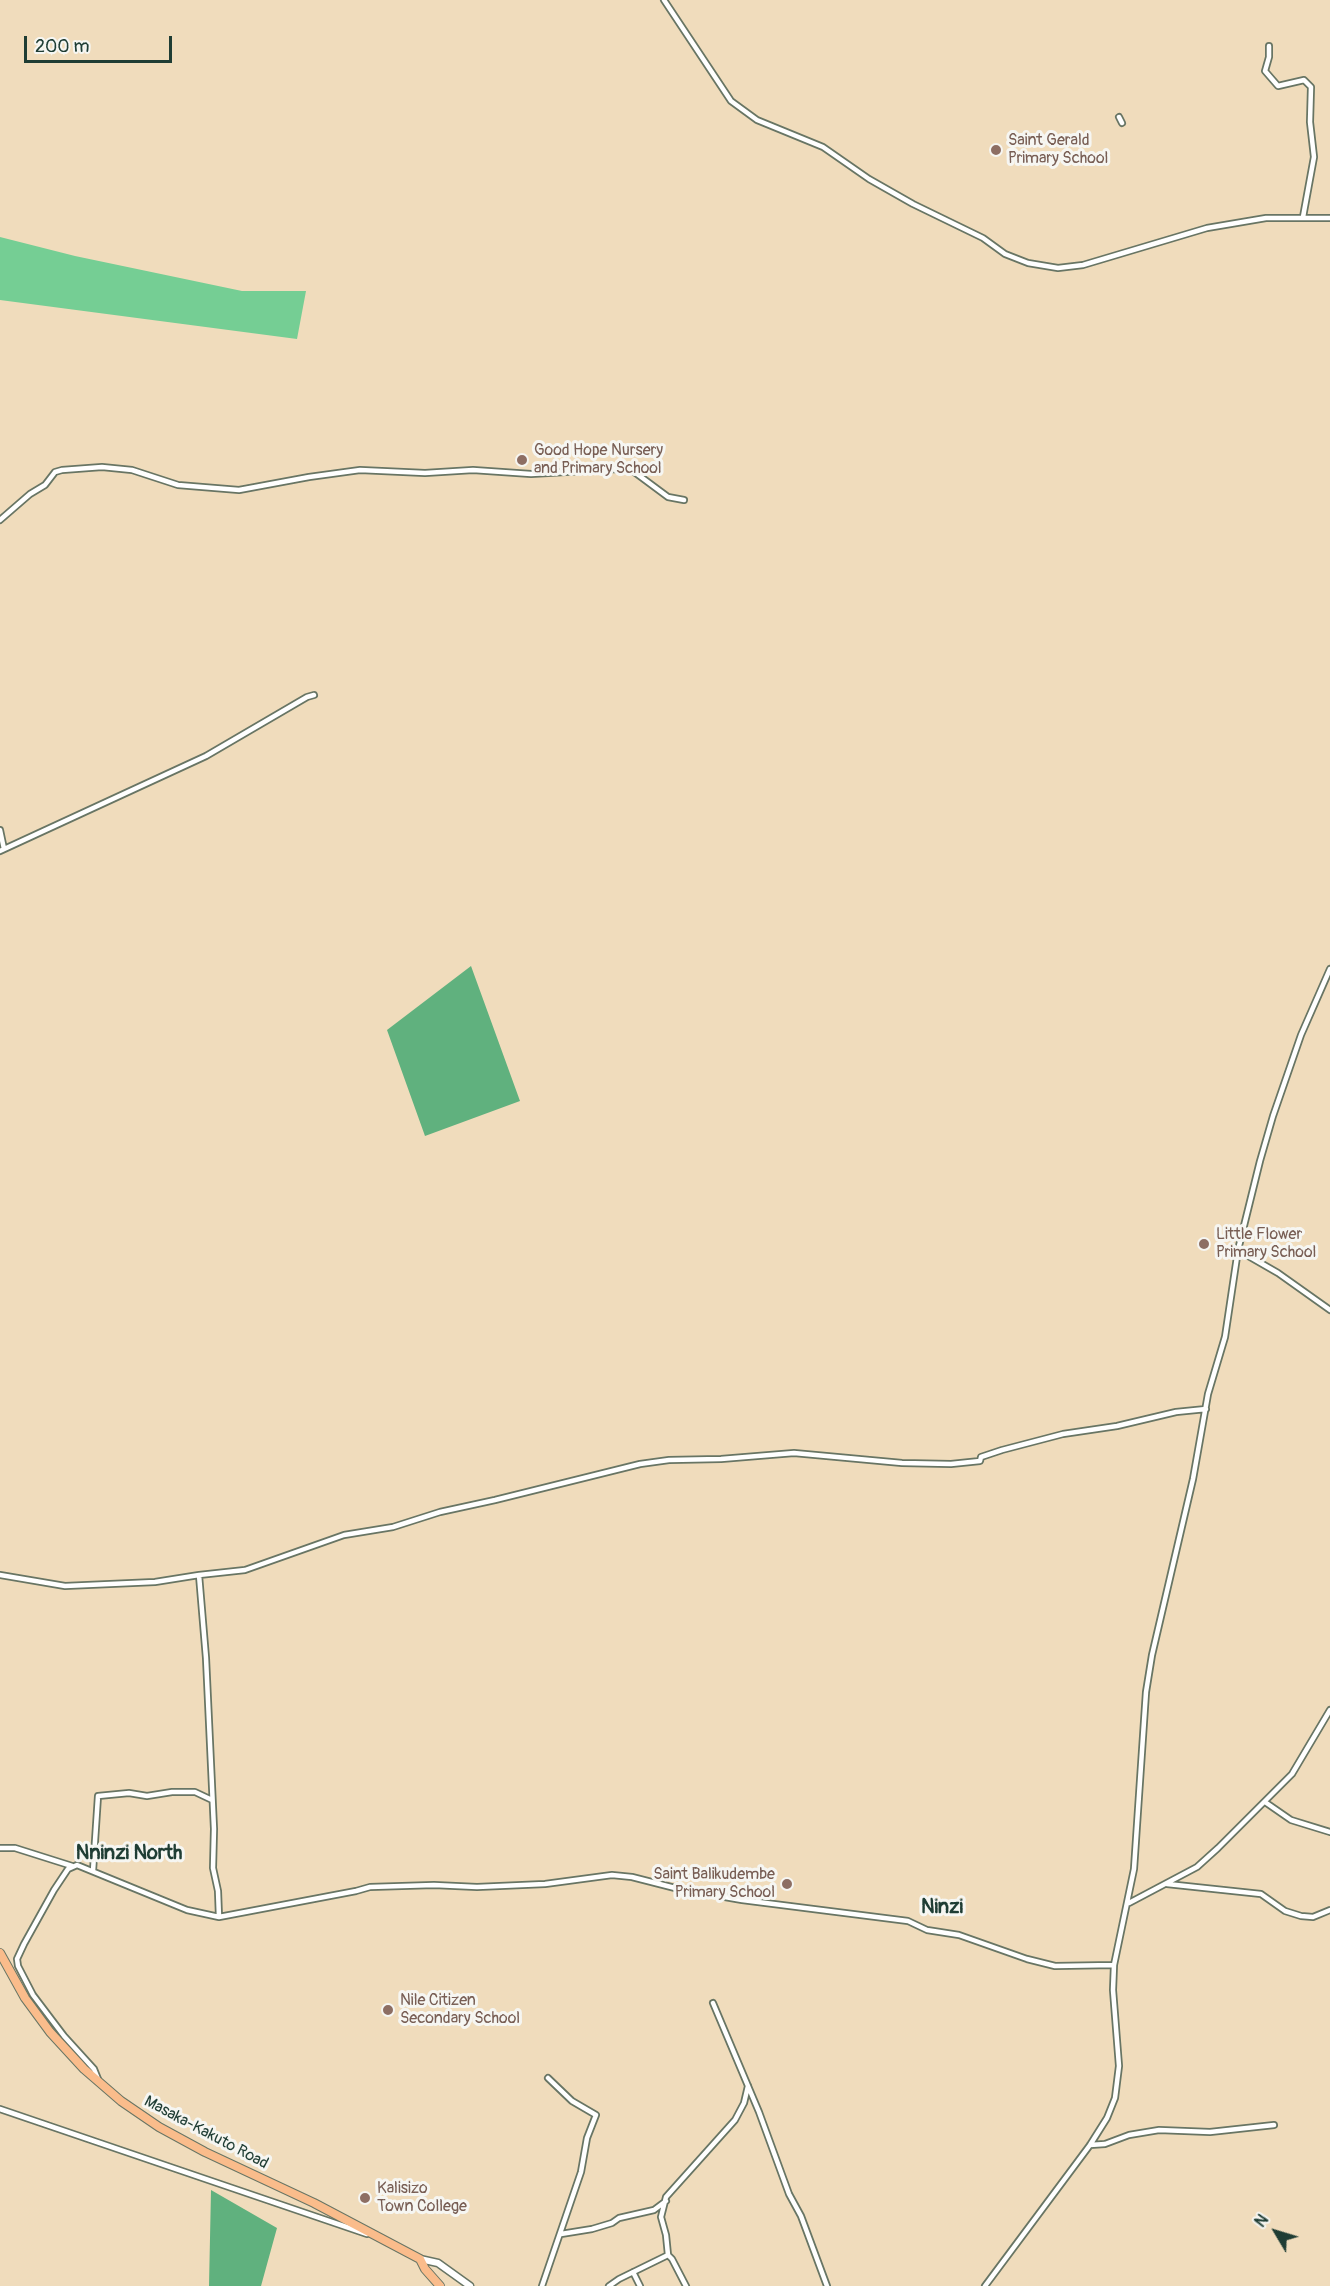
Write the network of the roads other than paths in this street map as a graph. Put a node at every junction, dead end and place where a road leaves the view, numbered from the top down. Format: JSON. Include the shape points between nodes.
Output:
{"nodes":[{"id":1,"x":664,"y":0,"type":"edge"},
{"id":2,"x":1269,"y":46,"type":"dead end"},
{"id":3,"x":1119,"y":117,"type":"dead end"},
{"id":4,"x":1122,"y":123,"type":"dead end"},
{"id":5,"x":1302,"y":217,"type":"junction"},
{"id":6,"x":1330,"y":218,"type":"edge"},
{"id":7,"x":684,"y":500,"type":"dead end"},
{"id":8,"x":0,"y":520,"type":"edge"},
{"id":9,"x":314,"y":695,"type":"dead end"},
{"id":10,"x":0,"y":830,"type":"edge"},
{"id":11,"x":2,"y":850,"type":"edge"},
{"id":12,"x":1330,"y":969,"type":"edge"},
{"id":13,"x":1238,"y":1250,"type":"junction"},
{"id":14,"x":1330,"y":1310,"type":"edge"},
{"id":15,"x":1206,"y":1409,"type":"junction"},
{"id":16,"x":0,"y":1575,"type":"edge"},
{"id":17,"x":200,"y":1575,"type":"junction"},
{"id":18,"x":1330,"y":1710,"type":"edge"},
{"id":19,"x":212,"y":1800,"type":"junction"},
{"id":20,"x":1265,"y":1802,"type":"junction"},
{"id":21,"x":1330,"y":1832,"type":"edge"},
{"id":22,"x":0,"y":1848,"type":"edge"},
{"id":23,"x":72,"y":1866,"type":"junction"},
{"id":24,"x":93,"y":1871,"type":"junction"},
{"id":25,"x":1167,"y":1884,"type":"junction"},
{"id":26,"x":1129,"y":1903,"type":"junction"},
{"id":27,"x":1330,"y":1910,"type":"edge"},
{"id":28,"x":219,"y":1917,"type":"junction"},
{"id":29,"x":0,"y":1953,"type":"edge"},
{"id":30,"x":1114,"y":1965,"type":"junction"},
{"id":31,"x":713,"y":2002,"type":"dead end"},
{"id":32,"x":548,"y":2078,"type":"dead end"},
{"id":33,"x":100,"y":2084,"type":"junction"},
{"id":34,"x":748,"y":2086,"type":"junction"},
{"id":35,"x":0,"y":2109,"type":"edge"},
{"id":36,"x":1274,"y":2125,"type":"dead end"},
{"id":37,"x":1090,"y":2145,"type":"junction"},
{"id":38,"x":666,"y":2201,"type":"junction"},
{"id":39,"x":560,"y":2235,"type":"junction"},
{"id":40,"x":381,"y":2239,"type":"junction"},
{"id":41,"x":668,"y":2256,"type":"junction"},
{"id":42,"x":420,"y":2259,"type":"junction"},
{"id":43,"x":633,"y":2272,"type":"junction"},
{"id":44,"x":440,"y":2286,"type":"edge"},
{"id":45,"x":470,"y":2286,"type":"edge"},
{"id":46,"x":542,"y":2286,"type":"edge"},
{"id":47,"x":609,"y":2286,"type":"edge"},
{"id":48,"x":640,"y":2286,"type":"edge"},
{"id":49,"x":686,"y":2286,"type":"edge"},
{"id":50,"x":827,"y":2286,"type":"edge"},
{"id":51,"x":985,"y":2286,"type":"edge"}],
"edges":[{"from":1,"to":5,"type":"street","via":[[731,101],[758,120],[823,147],[913,204],[1028,263],[1058,268],[1083,265],[1207,228],[1266,218]]},
{"from":2,"to":5,"type":"street","via":[[1265,71],[1278,86],[1304,80],[1311,87],[1314,148]]},
{"from":3,"to":4,"type":"street"},
{"from":5,"to":6,"type":"street"},
{"from":7,"to":8,"type":"street","via":[[668,497],[633,471],[618,469],[531,474],[360,470],[239,490],[178,484],[132,470],[102,467],[55,472],[45,485]]},
{"from":9,"to":11,"type":"street","via":[[206,756]]},
{"from":10,"to":11,"type":"street"},
{"from":12,"to":13,"type":"street","via":[[1301,1035],[1273,1116]]},
{"from":13,"to":14,"type":"street"},
{"from":13,"to":15,"type":"street","via":[[1225,1337]]},
{"from":15,"to":17,"type":"street","via":[[1063,1434],[1002,1450],[981,1457],[980,1461],[951,1464],[794,1453],[640,1464],[393,1527],[344,1535],[245,1570]]},
{"from":15,"to":26,"type":"street","via":[[1146,1692]]},
{"from":16,"to":17,"type":"street","via":[[65,1586],[155,1582]]},
{"from":17,"to":19,"type":"street"},
{"from":18,"to":20,"type":"street","via":[[1299,1764]]},
{"from":19,"to":24,"type":"street","via":[[195,1792],[98,1796]]},
{"from":19,"to":28,"type":"street","via":[[213,1868]]},
{"from":20,"to":21,"type":"street","via":[[1291,1820]]},
{"from":20,"to":25,"type":"street","via":[[1208,1857]]},
{"from":22,"to":23,"type":"street","via":[[15,1848]]},
{"from":23,"to":24,"type":"street"},
{"from":23,"to":33,"type":"street","via":[[42,1910],[19,1953],[18,1966],[33,1995],[94,2068]]},
{"from":24,"to":28,"type":"street","via":[[187,1910]]},
{"from":25,"to":26,"type":"street"},
{"from":25,"to":27,"type":"street","via":[[1261,1894],[1285,1911],[1301,1916],[1313,1917]]},
{"from":26,"to":30,"type":"street"},
{"from":28,"to":30,"type":"street","via":[[370,1887],[545,1884],[612,1875],[742,1900],[908,1921],[927,1930],[959,1935],[1055,1966]]},
{"from":29,"to":33,"type":"highway","name":"Masaka-Kakuto Road","via":[[50,2032]]},
{"from":30,"to":37,"type":"street","via":[[1118,2087],[1107,2118]]},
{"from":31,"to":34,"type":"street"},
{"from":32,"to":39,"type":"street","via":[[572,2102],[596,2115]]},
{"from":33,"to":40,"type":"highway","name":"Masaka-Kakuto Road","via":[[172,2134]]},
{"from":34,"to":38,"type":"street","via":[[735,2120],[668,2193]]},
{"from":34,"to":50,"type":"street"},
{"from":35,"to":40,"type":"street"},
{"from":36,"to":37,"type":"street","via":[[1210,2132],[1159,2130]]},
{"from":37,"to":51,"type":"street"},
{"from":38,"to":39,"type":"street","via":[[654,2210]]},
{"from":38,"to":41,"type":"street","via":[[661,2217]]},
{"from":39,"to":46,"type":"street"},
{"from":40,"to":42,"type":"highway","name":"Masaka-Kakuto Road"},
{"from":41,"to":43,"type":"street"},
{"from":41,"to":49,"type":"street"},
{"from":42,"to":44,"type":"highway","name":"Masaka-Kakuto Road"},
{"from":42,"to":45,"type":"street","via":[[438,2263]]},
{"from":43,"to":47,"type":"street"},
{"from":43,"to":48,"type":"street"}]}
